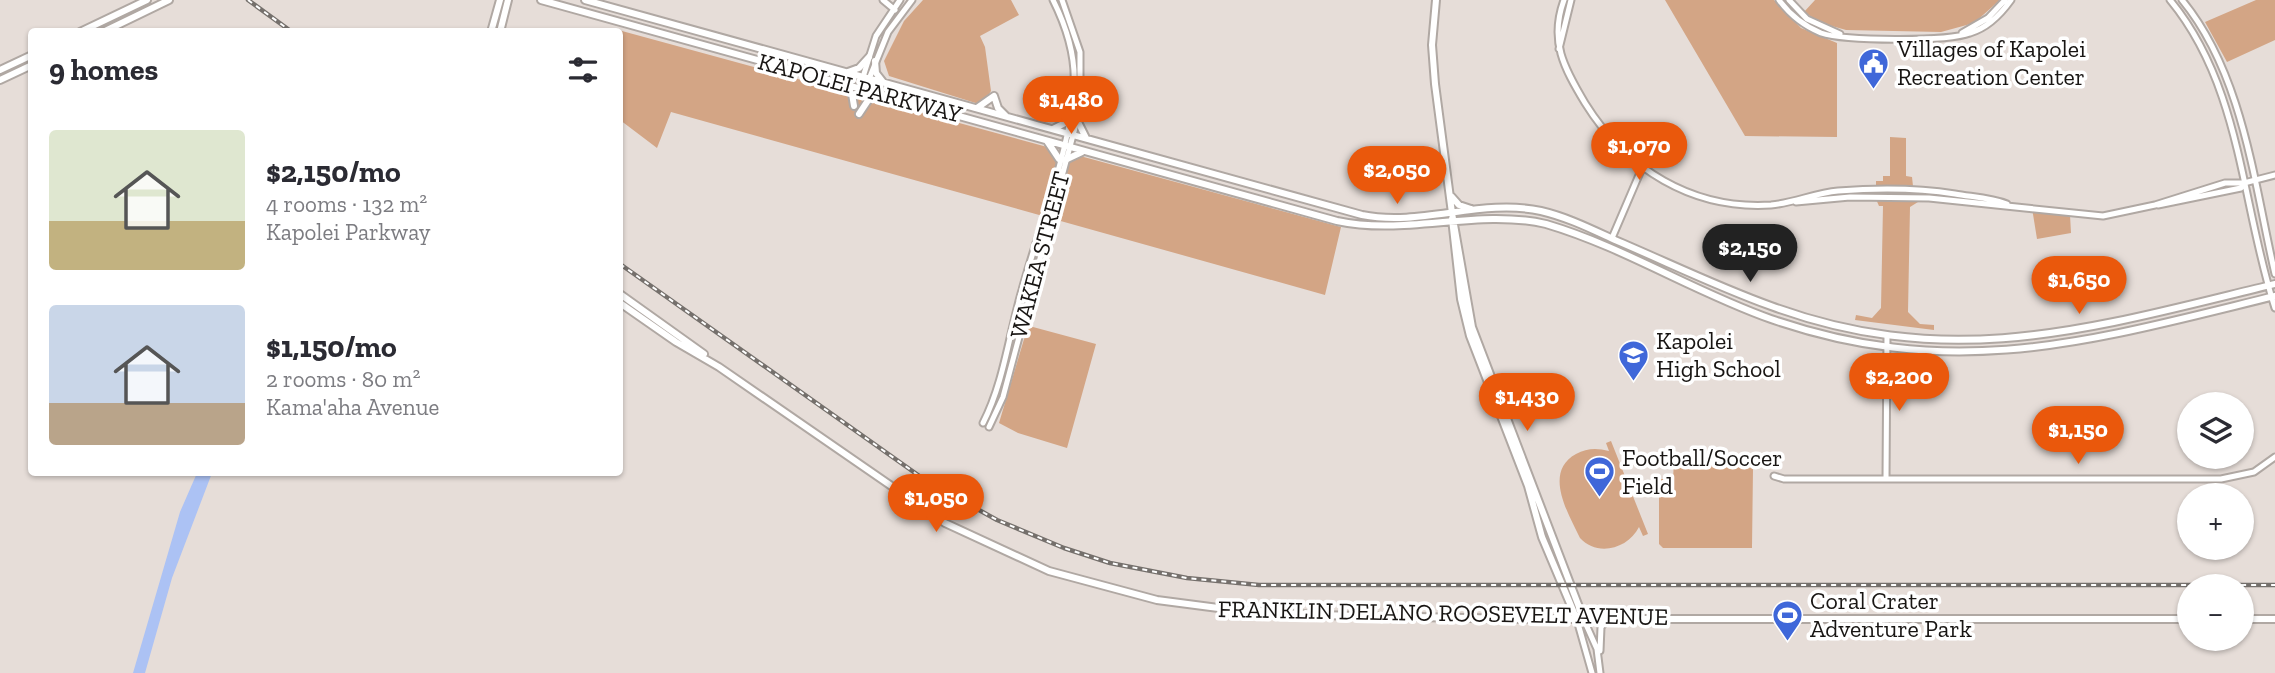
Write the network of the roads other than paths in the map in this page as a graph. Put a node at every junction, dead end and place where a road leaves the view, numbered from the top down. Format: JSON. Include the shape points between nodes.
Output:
{"nodes":[{"id":1,"x":147,"y":0,"type":"edge"},
{"id":2,"x":170,"y":0,"type":"edge"},
{"id":3,"x":500,"y":0,"type":"edge"},
{"id":4,"x":508,"y":0,"type":"edge"},
{"id":5,"x":541,"y":0,"type":"edge"},
{"id":6,"x":585,"y":0,"type":"edge"},
{"id":7,"x":883,"y":0,"type":"edge"},
{"id":8,"x":900,"y":0,"type":"edge"},
{"id":9,"x":912,"y":0,"type":"edge"},
{"id":10,"x":1053,"y":0,"type":"edge"},
{"id":11,"x":1062,"y":0,"type":"edge"},
{"id":12,"x":1436,"y":0,"type":"edge"},
{"id":13,"x":1564,"y":0,"type":"edge"},
{"id":14,"x":1572,"y":0,"type":"edge"},
{"id":15,"x":1779,"y":0,"type":"edge"},
{"id":16,"x":1789,"y":0,"type":"edge"},
{"id":17,"x":2005,"y":0,"type":"edge"},
{"id":18,"x":2011,"y":0,"type":"edge"},
{"id":19,"x":2170,"y":0,"type":"edge"},
{"id":20,"x":2182,"y":0,"type":"edge"},
{"id":21,"x":893,"y":8,"type":"junction"},
{"id":22,"x":900,"y":14,"type":"junction"},
{"id":23,"x":88,"y":28,"type":"edge"},
{"id":24,"x":111,"y":28,"type":"edge"},
{"id":25,"x":492,"y":28,"type":"edge"},
{"id":26,"x":501,"y":28,"type":"edge"},
{"id":27,"x":684,"y":28,"type":"junction"},
{"id":28,"x":1956,"y":36,"type":"junction"},
{"id":29,"x":1846,"y":37,"type":"junction"},
{"id":30,"x":681,"y":39,"type":"junction"},
{"id":31,"x":1559,"y":50,"type":"junction"},
{"id":32,"x":28,"y":57,"type":"edge"},
{"id":33,"x":872,"y":59,"type":"junction"},
{"id":34,"x":28,"y":67,"type":"edge"},
{"id":35,"x":0,"y":70,"type":"edge"},
{"id":36,"x":845,"y":72,"type":"junction"},
{"id":37,"x":866,"y":78,"type":"junction"},
{"id":38,"x":0,"y":80,"type":"edge"},
{"id":39,"x":843,"y":83,"type":"junction"},
{"id":40,"x":884,"y":83,"type":"junction"},
{"id":41,"x":862,"y":89,"type":"junction"},
{"id":42,"x":884,"y":95,"type":"junction"},
{"id":43,"x":853,"y":106,"type":"dead end"},
{"id":44,"x":975,"y":108,"type":"junction"},
{"id":45,"x":990,"y":112,"type":"junction"},
{"id":46,"x":859,"y":114,"type":"dead end"},
{"id":47,"x":1070,"y":115,"type":"junction"},
{"id":48,"x":1007,"y":117,"type":"junction"},
{"id":49,"x":1077,"y":120,"type":"junction"},
{"id":50,"x":987,"y":123,"type":"junction"},
{"id":51,"x":1051,"y":129,"type":"junction"},
{"id":52,"x":1070,"y":134,"type":"junction"},
{"id":53,"x":1088,"y":139,"type":"junction"},
{"id":54,"x":1045,"y":140,"type":"junction"},
{"id":55,"x":1066,"y":145,"type":"junction"},
{"id":56,"x":1086,"y":151,"type":"junction"},
{"id":57,"x":1062,"y":160,"type":"junction"},
{"id":58,"x":1642,"y":168,"type":"junction"},
{"id":59,"x":2275,"y":175,"type":"edge"},
{"id":60,"x":2253,"y":181,"type":"junction"},
{"id":61,"x":2244,"y":183,"type":"junction"},
{"id":62,"x":1450,"y":194,"type":"junction"},
{"id":63,"x":1476,"y":210,"type":"junction"},
{"id":64,"x":1452,"y":213,"type":"junction"},
{"id":65,"x":1473,"y":219,"type":"junction"},
{"id":66,"x":1453,"y":221,"type":"junction"},
{"id":67,"x":1612,"y":238,"type":"junction"},
{"id":68,"x":1459,"y":249,"type":"junction"},
{"id":69,"x":1607,"y":249,"type":"junction"},
{"id":70,"x":2275,"y":274,"type":"edge"},
{"id":71,"x":2272,"y":285,"type":"edge"},
{"id":72,"x":623,"y":296,"type":"edge"},
{"id":73,"x":2273,"y":296,"type":"edge"},
{"id":74,"x":623,"y":305,"type":"edge"},
{"id":75,"x":2275,"y":308,"type":"edge"},
{"id":76,"x":1888,"y":335,"type":"junction"},
{"id":77,"x":1886,"y":347,"type":"junction"},
{"id":78,"x":719,"y":367,"type":"junction"},
{"id":79,"x":983,"y":423,"type":"dead end"},
{"id":80,"x":989,"y":427,"type":"dead end"},
{"id":81,"x":2275,"y":457,"type":"edge"},
{"id":82,"x":1774,"y":476,"type":"dead end"},
{"id":83,"x":1886,"y":479,"type":"junction"},
{"id":84,"x":1571,"y":605,"type":"junction"},
{"id":85,"x":1564,"y":619,"type":"junction"},
{"id":86,"x":2177,"y":619,"type":"edge"},
{"id":87,"x":2254,"y":619,"type":"edge"},
{"id":88,"x":2275,"y":619,"type":"edge"},
{"id":89,"x":1580,"y":620,"type":"junction"},
{"id":90,"x":1607,"y":620,"type":"junction"},
{"id":91,"x":1600,"y":671,"type":"edge"},
{"id":92,"x":1592,"y":673,"type":"edge"}],
"edges":[{"from":1,"to":23,"type":"main road"},
{"from":2,"to":24,"type":"main road"},
{"from":3,"to":25,"type":"main road"},
{"from":4,"to":26,"type":"main road"},
{"from":5,"to":30,"type":"main road","name":"KAPOLEI PARKWAY"},
{"from":6,"to":27,"type":"main road","name":"KAPOLEI PARKWAY"},
{"from":7,"to":21,"type":"street"},
{"from":8,"to":21,"type":"street"},
{"from":9,"to":22,"type":"street"},
{"from":10,"to":47,"type":"street","name":"WAKEA STREET","via":[[1073,58]]},
{"from":11,"to":49,"type":"street","name":"WAKEA STREET","via":[[1080,52],[1082,91]]},
{"from":12,"to":62,"type":"main road","via":[[1432,45]]},
{"from":13,"to":31,"type":"street","via":[[1556,31]]},
{"from":14,"to":31,"type":"street"},
{"from":15,"to":29,"type":"street","via":[[1810,28]]},
{"from":16,"to":29,"type":"street","via":[[1813,23]]},
{"from":17,"to":28,"type":"street","via":[[1982,23]]},
{"from":18,"to":28,"type":"street","via":[[1985,26]]},
{"from":19,"to":61,"type":"street","via":[[2198,37],[2220,84]]},
{"from":20,"to":60,"type":"street","via":[[2206,32],[2226,74]]},
{"from":21,"to":22,"type":"street"},
{"from":21,"to":33,"type":"street","via":[[881,27]]},
{"from":22,"to":33,"type":"street"},
{"from":27,"to":30,"type":"main road"},
{"from":27,"to":36,"type":"main road","name":"KAPOLEI PARKWAY"},
{"from":28,"to":29,"type":"street"},
{"from":30,"to":39,"type":"main road","name":"KAPOLEI PARKWAY"},
{"from":31,"to":58,"type":"street","via":[[1567,73],[1600,126]]},
{"from":32,"to":35,"type":"main road"},
{"from":33,"to":36,"type":"main road"},
{"from":33,"to":37,"type":"street"},
{"from":33,"to":40,"type":"main road"},
{"from":34,"to":38,"type":"main road"},
{"from":36,"to":37,"type":"main road","name":"KAPOLEI PARKWAY"},
{"from":37,"to":40,"type":"main road","name":"KAPOLEI PARKWAY"},
{"from":37,"to":41,"type":"main road"},
{"from":39,"to":41,"type":"main road","name":"KAPOLEI PARKWAY"},
{"from":39,"to":43,"type":"main road","via":[[852,94]]},
{"from":40,"to":44,"type":"main road","name":"KAPOLEI PARKWAY"},
{"from":41,"to":42,"type":"main road","name":"KAPOLEI PARKWAY"},
{"from":42,"to":46,"type":"main road","via":[[869,99]]},
{"from":42,"to":50,"type":"main road","name":"KAPOLEI PARKWAY"},
{"from":44,"to":45,"type":"main road","name":"KAPOLEI PARKWAY"},
{"from":44,"to":48,"type":"main road","via":[[995,96]]},
{"from":45,"to":48,"type":"main road","name":"KAPOLEI PARKWAY"},
{"from":45,"to":50,"type":"main road"},
{"from":47,"to":51,"type":"main road"},
{"from":47,"to":52,"type":"street","name":"WAKEA STREET"},
{"from":48,"to":51,"type":"main road","name":"KAPOLEI PARKWAY"},
{"from":49,"to":52,"type":"street","name":"WAKEA STREET"},
{"from":49,"to":53,"type":"main road"},
{"from":50,"to":54,"type":"main road","name":"KAPOLEI PARKWAY"},
{"from":51,"to":52,"type":"main road","name":"KAPOLEI PARKWAY"},
{"from":52,"to":53,"type":"main road","name":"KAPOLEI PARKWAY"},
{"from":52,"to":55,"type":"street","name":"WAKEA STREET"},
{"from":53,"to":64,"type":"main road","name":"KAPOLEI PARKWAY","via":[[1362,215],[1401,219]]},
{"from":54,"to":55,"type":"main road","name":"KAPOLEI PARKWAY"},
{"from":54,"to":57,"type":"main road"},
{"from":55,"to":56,"type":"main road","name":"KAPOLEI PARKWAY"},
{"from":55,"to":57,"type":"street","name":"WAKEA STREET"},
{"from":56,"to":57,"type":"main road"},
{"from":56,"to":66,"type":"main road","name":"KAPOLEI PARKWAY","via":[[1350,224],[1396,227]]},
{"from":57,"to":79,"type":"street","name":"WAKEA STREET","via":[[1042,216],[995,398]]},
{"from":57,"to":80,"type":"street","name":"WAKEA STREET","via":[[1003,397]]},
{"from":58,"to":61,"type":"street","via":[[1681,190],[1748,205],[1850,197],[1924,198],[2103,216],[2241,188]]},
{"from":58,"to":67,"type":"street"},
{"from":59,"to":60,"type":"street"},
{"from":60,"to":61,"type":"street"},
{"from":60,"to":70,"type":"street"},
{"from":61,"to":71,"type":"street"},
{"from":62,"to":63,"type":"main road","via":[[1459,205]]},
{"from":62,"to":64,"type":"main road"},
{"from":63,"to":64,"type":"main road","name":"KAPOLEI PARKWAY"},
{"from":63,"to":67,"type":"main road","name":"KAPOLEI PARKWAY","via":[[1510,207],[1540,211]]},
{"from":64,"to":66,"type":"main road"},
{"from":65,"to":66,"type":"main road","name":"KAPOLEI PARKWAY"},
{"from":65,"to":68,"type":"main road","via":[[1461,228]]},
{"from":65,"to":69,"type":"main road","name":"KAPOLEI PARKWAY","via":[[1538,222]]},
{"from":66,"to":68,"type":"main road"},
{"from":66,"to":84,"type":"main road","via":[[1461,299],[1473,345]]},
{"from":67,"to":69,"type":"main road"},
{"from":67,"to":76,"type":"main road","name":"KAPOLEI PARKWAY","via":[[1772,307]]},
{"from":68,"to":89,"type":"main road","via":[[1477,342]]},
{"from":69,"to":77,"type":"main road","name":"KAPOLEI PARKWAY","via":[[1768,318]]},
{"from":71,"to":73,"type":"street"},
{"from":71,"to":76,"type":"main road","name":"KAPOLEI PARKWAY","via":[[2050,335],[1971,341]]},
{"from":72,"to":78,"type":"main road","name":"FRANKLIN DELANO ROOSEVELT AVENUE"},
{"from":73,"to":75,"type":"street"},
{"from":73,"to":77,"type":"main road","name":"KAPOLEI PARKWAY","via":[[2041,348],[1971,353]]},
{"from":74,"to":78,"type":"main road","name":"FRANKLIN DELANO ROOSEVELT AVENUE"},
{"from":76,"to":77,"type":"street"},
{"from":77,"to":83,"type":"street"},
{"from":78,"to":85,"type":"main road","name":"FRANKLIN DELANO ROOSEVELT AVENUE","via":[[945,523],[1006,554],[1091,584],[1157,600],[1255,612]]},
{"from":81,"to":83,"type":"street","via":[[2254,472],[2228,479]]},
{"from":82,"to":83,"type":"street"},
{"from":84,"to":85,"type":"main road"},
{"from":84,"to":89,"type":"main road"},
{"from":85,"to":89,"type":"main road","name":"FRANKLIN DELANO ROOSEVELT AVENUE"},
{"from":86,"to":90,"type":"main road","name":"FRANKLIN DELANO ROOSEVELT AVENUE"},
{"from":87,"to":88,"type":"main road"},
{"from":89,"to":90,"type":"main road","name":"FRANKLIN DELANO ROOSEVELT AVENUE"},
{"from":89,"to":91,"type":"street","via":[[1597,649]]},
{"from":89,"to":92,"type":"street"},
{"from":90,"to":91,"type":"street","via":[[1600,630]]}]}
